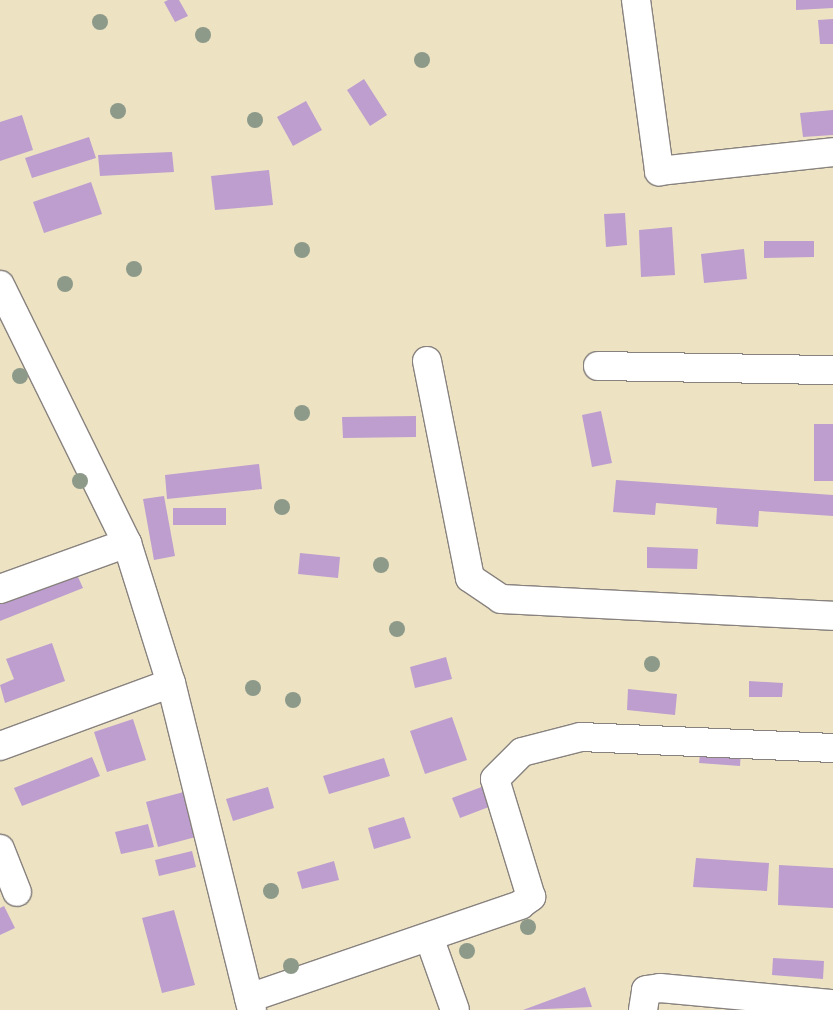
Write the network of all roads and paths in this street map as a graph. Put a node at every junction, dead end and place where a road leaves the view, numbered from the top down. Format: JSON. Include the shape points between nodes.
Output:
{"nodes":[{"id":1,"x":636,"y":0,"type":"edge"},
{"id":2,"x":833,"y":152,"type":"edge"},
{"id":3,"x":0,"y":285,"type":"edge"},
{"id":4,"x":426,"y":361,"type":"dead end"},
{"id":5,"x":598,"y":366,"type":"dead end"},
{"id":6,"x":833,"y":370,"type":"edge"},
{"id":7,"x":127,"y":543,"type":"junction"},
{"id":8,"x":0,"y":589,"type":"edge"},
{"id":9,"x":833,"y":616,"type":"edge"},
{"id":10,"x":170,"y":682,"type":"junction"},
{"id":11,"x":0,"y":746,"type":"edge"},
{"id":12,"x":833,"y":748,"type":"edge"},
{"id":13,"x":0,"y":849,"type":"edge"},
{"id":14,"x":17,"y":892,"type":"dead end"},
{"id":15,"x":429,"y":937,"type":"junction"},
{"id":16,"x":250,"y":1004,"type":"edge"},
{"id":17,"x":833,"y":1004,"type":"edge"},
{"id":18,"x":455,"y":1010,"type":"edge"},
{"id":19,"x":643,"y":1010,"type":"edge"}],
"edges":[{"from":1,"to":2,"type":"street","via":[[659,171]]},
{"from":3,"to":7,"type":"street"},
{"from":4,"to":9,"type":"street","via":[[470,578],[501,599]]},
{"from":5,"to":6,"type":"street"},
{"from":7,"to":8,"type":"street"},
{"from":7,"to":10,"type":"street"},
{"from":10,"to":11,"type":"street"},
{"from":10,"to":16,"type":"street"},
{"from":12,"to":15,"type":"street","via":[[581,737],[522,752],[495,779],[531,897]]},
{"from":13,"to":14,"type":"street"},
{"from":15,"to":16,"type":"street"},
{"from":15,"to":18,"type":"street"},
{"from":17,"to":19,"type":"street","via":[[660,988],[646,990]]}]}
